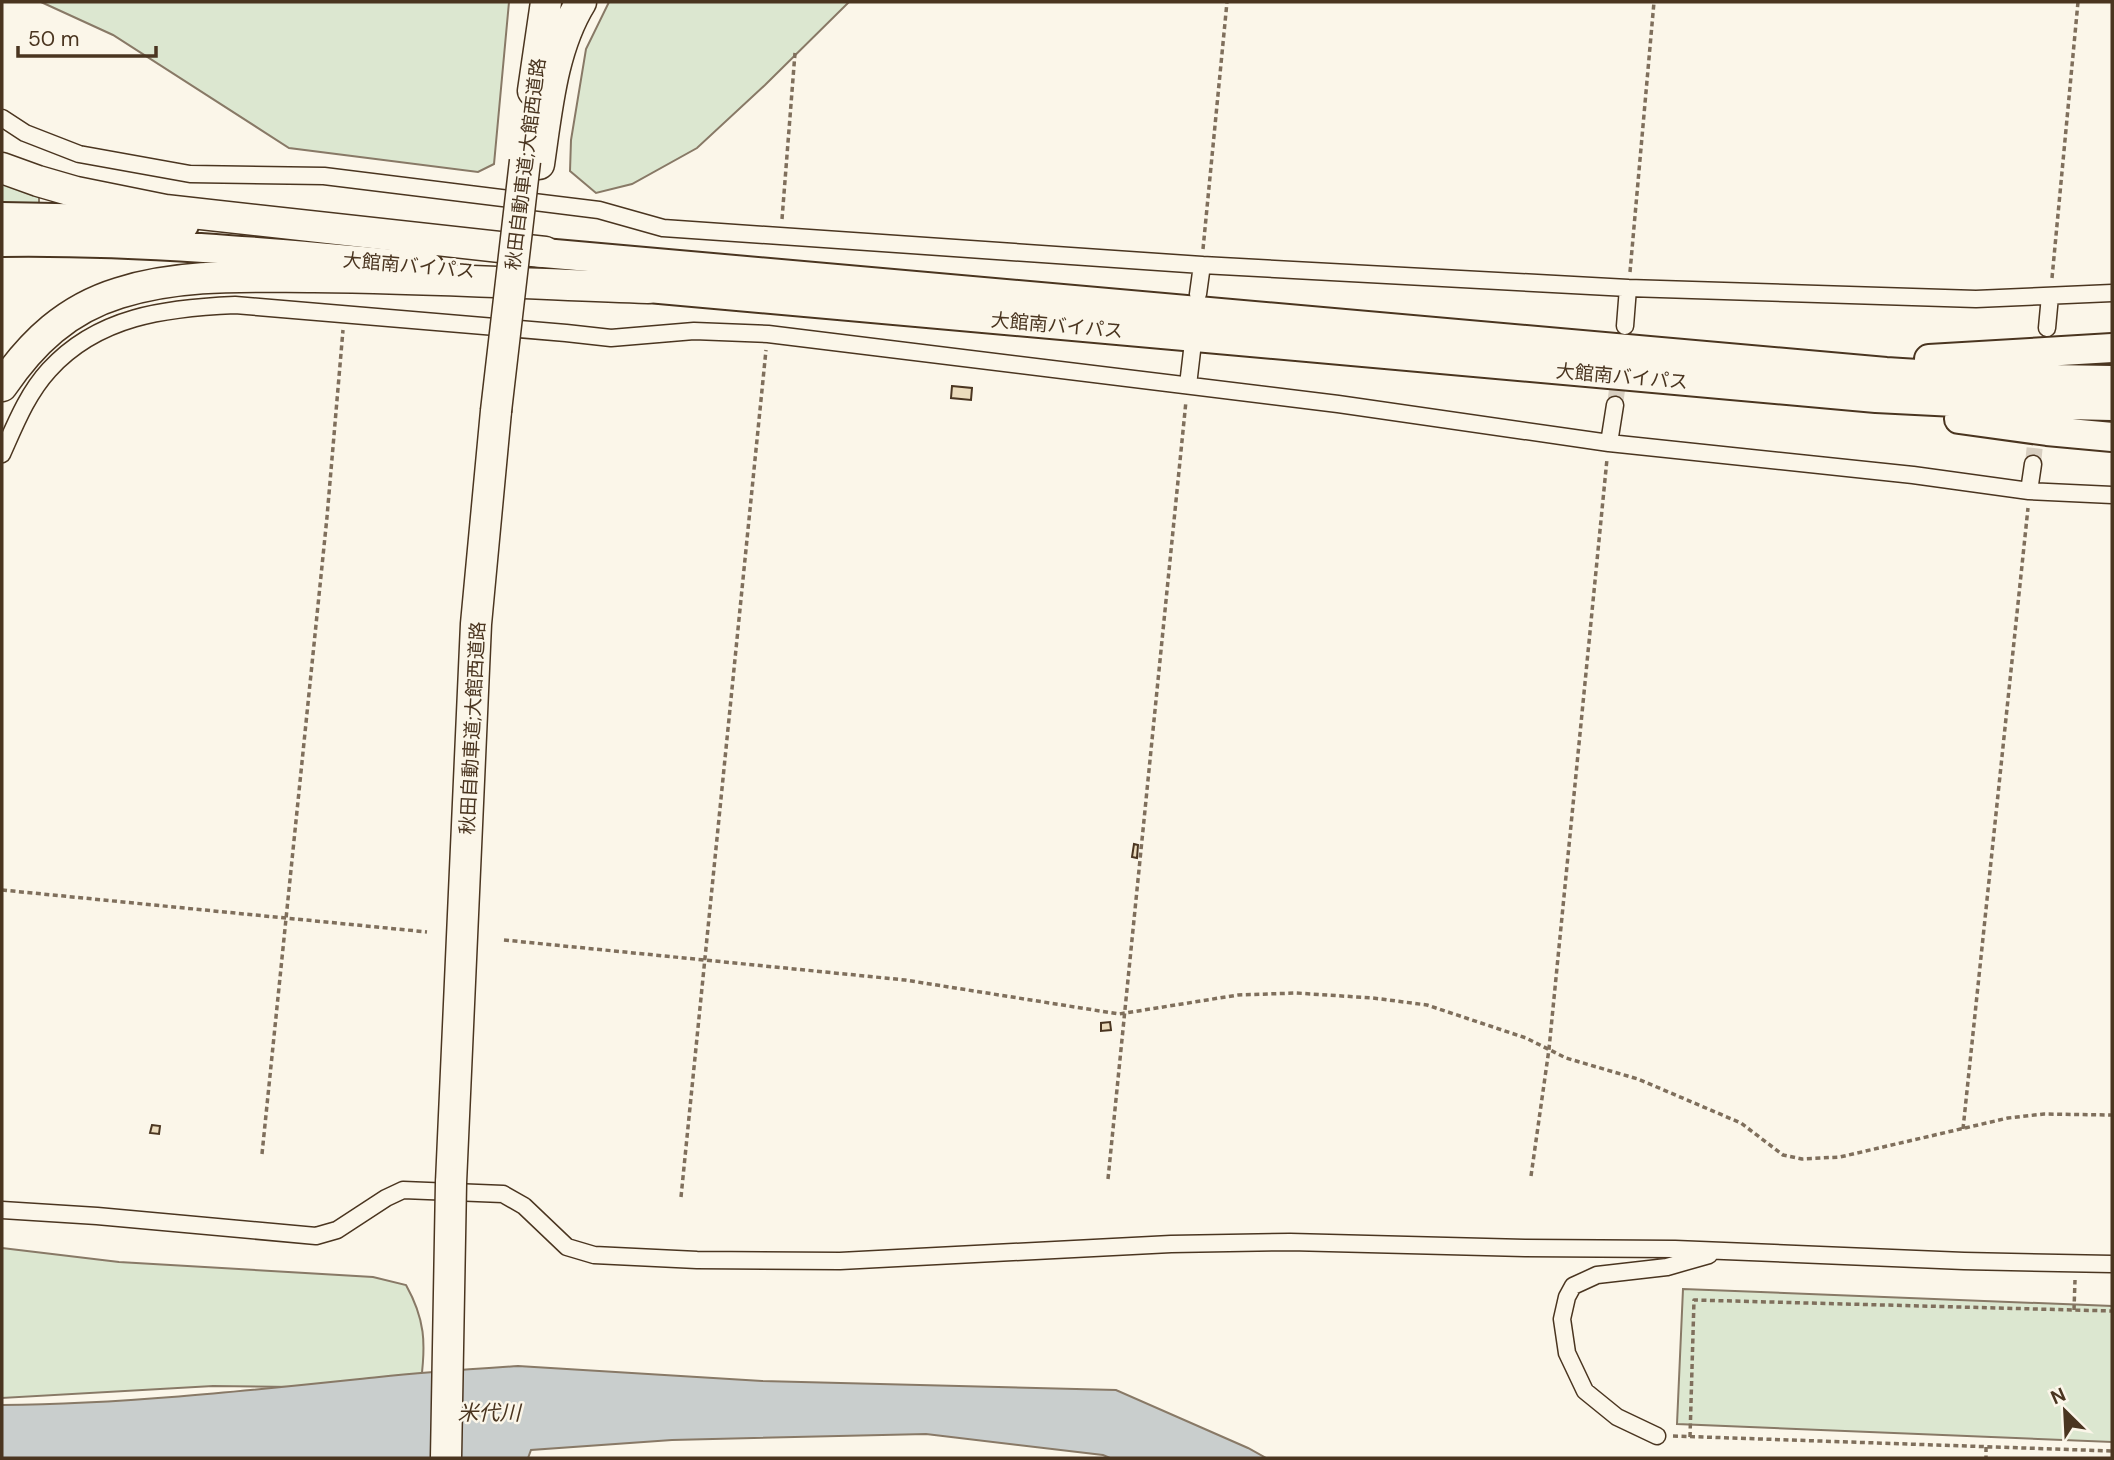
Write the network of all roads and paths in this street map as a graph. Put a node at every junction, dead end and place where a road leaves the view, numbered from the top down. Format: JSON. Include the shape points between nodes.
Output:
{"nodes":[{"id":1,"x":540,"y":2,"type":"edge"},
{"id":2,"x":546,"y":2,"type":"edge"},
{"id":3,"x":582,"y":2,"type":"edge"},
{"id":4,"x":1227,"y":2,"type":"edge"},
{"id":5,"x":1654,"y":2,"type":"edge"},
{"id":6,"x":2078,"y":2,"type":"edge"},
{"id":7,"x":794,"y":53,"type":"dead end"},
{"id":8,"x":534,"y":87,"type":"junction"},
{"id":9,"x":2,"y":118,"type":"edge"},
{"id":10,"x":532,"y":162,"type":"junction"},
{"id":11,"x":2,"y":167,"type":"edge"},
{"id":12,"x":2,"y":218,"type":"edge"},
{"id":13,"x":781,"y":235,"type":"junction"},
{"id":14,"x":2,"y":242,"type":"edge"},
{"id":15,"x":545,"y":253,"type":"junction"},
{"id":16,"x":1202,"y":265,"type":"junction"},
{"id":17,"x":648,"y":288,"type":"junction"},
{"id":18,"x":1628,"y":288,"type":"junction"},
{"id":19,"x":2112,"y":293,"type":"edge"},
{"id":20,"x":1198,"y":294,"type":"dead end"},
{"id":21,"x":2050,"y":296,"type":"junction"},
{"id":22,"x":345,"y":314,"type":"junction"},
{"id":23,"x":1625,"y":326,"type":"dead end"},
{"id":24,"x":2047,"y":328,"type":"dead end"},
{"id":25,"x":768,"y":334,"type":"junction"},
{"id":26,"x":2112,"y":348,"type":"edge"},
{"id":27,"x":1192,"y":351,"type":"dead end"},
{"id":28,"x":1674,"y":367,"type":"junction"},
{"id":29,"x":2112,"y":380,"type":"edge"},
{"id":30,"x":1188,"y":385,"type":"junction"},
{"id":31,"x":2,"y":386,"type":"edge"},
{"id":32,"x":1615,"y":405,"type":"tunnel mouth"},
{"id":33,"x":2112,"y":406,"type":"edge"},
{"id":34,"x":2112,"y":437,"type":"edge"},
{"id":35,"x":1609,"y":443,"type":"junction"},
{"id":36,"x":2,"y":454,"type":"edge"},
{"id":37,"x":2033,"y":464,"type":"tunnel mouth"},
{"id":38,"x":2029,"y":491,"type":"junction"},
{"id":39,"x":2112,"y":495,"type":"edge"},
{"id":40,"x":2,"y":890,"type":"edge"},
{"id":41,"x":286,"y":918,"type":"junction"},
{"id":42,"x":427,"y":932,"type":"dead end"},
{"id":43,"x":504,"y":940,"type":"dead end"},
{"id":44,"x":705,"y":960,"type":"junction"},
{"id":45,"x":1125,"y":1013,"type":"junction"},
{"id":46,"x":1549,"y":1049,"type":"junction"},
{"id":47,"x":2112,"y":1115,"type":"edge"},
{"id":48,"x":1964,"y":1129,"type":"junction"},
{"id":49,"x":262,"y":1154,"type":"dead end"},
{"id":50,"x":1531,"y":1176,"type":"dead end"},
{"id":51,"x":1108,"y":1179,"type":"dead end"},
{"id":52,"x":681,"y":1197,"type":"dead end"},
{"id":53,"x":2,"y":1210,"type":"edge"},
{"id":54,"x":1725,"y":1251,"type":"junction"},
{"id":55,"x":2075,"y":1264,"type":"junction"},
{"id":56,"x":2112,"y":1264,"type":"edge"},
{"id":57,"x":2074,"y":1311,"type":"junction"},
{"id":58,"x":2112,"y":1311,"type":"edge"},
{"id":59,"x":1657,"y":1436,"type":"dead end"},
{"id":60,"x":1986,"y":1447,"type":"junction"},
{"id":61,"x":2112,"y":1451,"type":"edge"},
{"id":62,"x":446,"y":1458,"type":"edge"},
{"id":63,"x":1986,"y":1458,"type":"edge"}],
"edges":[{"from":1,"to":8,"type":"highway"},
{"from":2,"to":8,"type":"highway","name":"秋田自動車道;大館西道路"},
{"from":3,"to":10,"type":"highway","via":[[565,34]]},
{"from":4,"to":16,"type":"path"},
{"from":5,"to":18,"type":"path"},
{"from":6,"to":21,"type":"path"},
{"from":7,"to":13,"type":"path"},
{"from":8,"to":10,"type":"highway","name":"秋田自動車道;大館西道路"},
{"from":9,"to":13,"type":"street","via":[[25,133],[79,154],[190,174],[324,176],[599,210],[663,228]]},
{"from":10,"to":62,"type":"highway","name":"秋田自動車道;大館西道路","bridge":true,"via":[[496,411],[476,624],[451,1183]]},
{"from":11,"to":15,"type":"highway","via":[[76,192],[165,210]]},
{"from":12,"to":15,"type":"highway","name":"大館南バイパス","via":[[109,219]]},
{"from":13,"to":16,"type":"street"},
{"from":14,"to":17,"type":"highway","name":"大館南バイパス","via":[[276,253]]},
{"from":15,"to":28,"type":"highway","name":"大館南バイパス"},
{"from":16,"to":18,"type":"street"},
{"from":16,"to":20,"type":"street"},
{"from":17,"to":28,"type":"highway","name":"大館南バイパス"},
{"from":17,"to":31,"type":"highway","via":[[304,277],[228,277],[150,285],[118,293],[63,320],[40,338]]},
{"from":18,"to":21,"type":"street","via":[[1976,299]]},
{"from":18,"to":23,"type":"street"},
{"from":19,"to":21,"type":"street"},
{"from":21,"to":24,"type":"street"},
{"from":22,"to":25,"type":"street","via":[[611,338],[694,331]]},
{"from":22,"to":36,"type":"street","via":[[209,306],[141,316],[111,326],[82,340],[48,370],[24,405]]},
{"from":22,"to":41,"type":"path"},
{"from":25,"to":30,"type":"street"},
{"from":25,"to":44,"type":"path"},
{"from":26,"to":28,"type":"highway"},
{"from":27,"to":30,"type":"street"},
{"from":28,"to":29,"type":"highway","name":"大館南バイパス"},
{"from":28,"to":33,"type":"highway","name":"大館南バイパス","via":[[1876,398]]},
{"from":28,"to":34,"type":"highway","via":[[2033,429]]},
{"from":30,"to":35,"type":"street"},
{"from":30,"to":45,"type":"path"},
{"from":32,"to":35,"type":"street"},
{"from":35,"to":38,"type":"street"},
{"from":35,"to":46,"type":"path"},
{"from":37,"to":38,"type":"street"},
{"from":38,"to":39,"type":"street"},
{"from":38,"to":48,"type":"path"},
{"from":40,"to":41,"type":"path"},
{"from":41,"to":42,"type":"path"},
{"from":41,"to":49,"type":"path"},
{"from":43,"to":44,"type":"path"},
{"from":44,"to":45,"type":"path","via":[[905,980]]},
{"from":44,"to":52,"type":"path"},
{"from":45,"to":46,"type":"path","via":[[1238,995],[1373,998],[1427,1005]]},
{"from":45,"to":51,"type":"path"},
{"from":46,"to":48,"type":"path","via":[[1720,1113],[1783,1155],[1802,1159],[1840,1157]]},
{"from":46,"to":50,"type":"path"},
{"from":47,"to":48,"type":"path","via":[[2044,1114]]},
{"from":53,"to":54,"type":"street","via":[[316,1236],[337,1230],[403,1190],[503,1194],[524,1206],[567,1247],[594,1255],[697,1260],[840,1261],[1290,1242]]},
{"from":54,"to":55,"type":"street"},
{"from":54,"to":59,"type":"street","via":[[1667,1267],[1597,1275],[1573,1286],[1567,1297],[1562,1319],[1567,1353],[1585,1391],[1617,1417]]},
{"from":55,"to":56,"type":"street"},
{"from":55,"to":57,"type":"path"},
{"from":57,"to":58,"type":"path"},
{"from":57,"to":60,"type":"path","via":[[1694,1300],[1690,1437]]},
{"from":60,"to":61,"type":"path"},
{"from":60,"to":63,"type":"path"}]}
